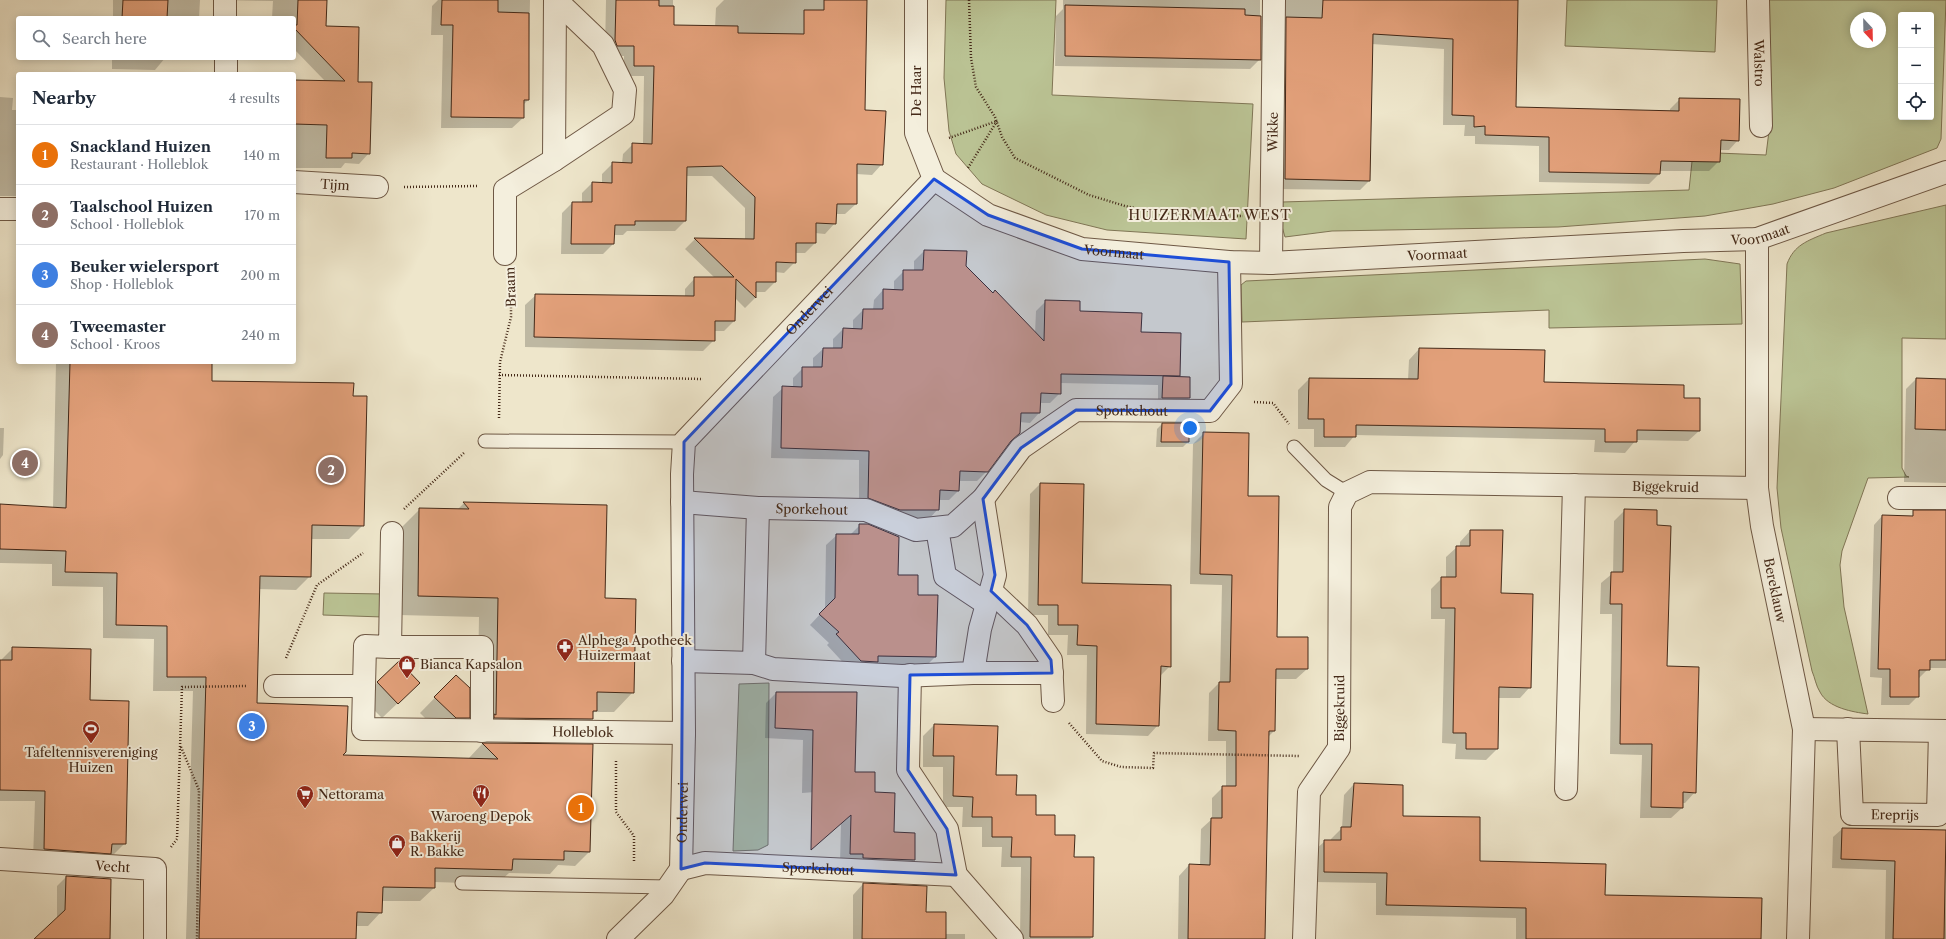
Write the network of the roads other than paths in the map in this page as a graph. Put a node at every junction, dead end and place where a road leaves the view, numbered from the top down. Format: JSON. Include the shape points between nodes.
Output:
{"nodes":[{"id":1,"x":225,"y":0,"type":"edge"},
{"id":2,"x":555,"y":0,"type":"edge"},
{"id":3,"x":916,"y":0,"type":"edge"},
{"id":4,"x":1274,"y":0,"type":"edge"},
{"id":5,"x":1758,"y":0,"type":"edge"},
{"id":6,"x":225,"y":16,"type":"edge"},
{"id":7,"x":226,"y":60,"type":"edge"},
{"id":8,"x":226,"y":72,"type":"edge"},
{"id":9,"x":1761,"y":126,"type":"dead end"},
{"id":10,"x":554,"y":160,"type":"junction"},
{"id":11,"x":1946,"y":172,"type":"edge"},
{"id":12,"x":934,"y":179,"type":"junction"},
{"id":13,"x":296,"y":182,"type":"edge"},
{"id":14,"x":377,"y":187,"type":"road end"},
{"id":15,"x":0,"y":208,"type":"edge"},
{"id":16,"x":16,"y":209,"type":"edge"},
{"id":17,"x":1757,"y":240,"type":"junction"},
{"id":18,"x":505,"y":254,"type":"road end"},
{"id":19,"x":1229,"y":262,"type":"junction"},
{"id":20,"x":1271,"y":263,"type":"junction"},
{"id":21,"x":485,"y":441,"type":"road end"},
{"id":22,"x":684,"y":442,"type":"junction"},
{"id":23,"x":1294,"y":447,"type":"road end"},
{"id":24,"x":1574,"y":486,"type":"junction"},
{"id":25,"x":1757,"y":488,"type":"junction"},
{"id":26,"x":1347,"y":493,"type":"junction"},
{"id":27,"x":1899,"y":498,"type":"dead end"},
{"id":28,"x":1946,"y":498,"type":"edge"},
{"id":29,"x":983,"y":499,"type":"junction"},
{"id":30,"x":682,"y":502,"type":"junction"},
{"id":31,"x":758,"y":508,"type":"junction"},
{"id":32,"x":937,"y":528,"type":"junction"},
{"id":33,"x":392,"y":533,"type":"road end"},
{"id":34,"x":989,"y":598,"type":"junction"},
{"id":35,"x":390,"y":647,"type":"junction"},
{"id":36,"x":683,"y":661,"type":"junction"},
{"id":37,"x":754,"y":663,"type":"junction"},
{"id":38,"x":973,"y":673,"type":"junction"},
{"id":39,"x":1052,"y":673,"type":"junction"},
{"id":40,"x":910,"y":675,"type":"junction"},
{"id":41,"x":275,"y":686,"type":"road end"},
{"id":42,"x":364,"y":686,"type":"junction"},
{"id":43,"x":1053,"y":701,"type":"road end"},
{"id":44,"x":1804,"y":729,"type":"junction"},
{"id":45,"x":1848,"y":729,"type":"junction"},
{"id":46,"x":482,"y":731,"type":"junction"},
{"id":47,"x":1943,"y":731,"type":"edge"},
{"id":48,"x":684,"y":733,"type":"junction"},
{"id":49,"x":1566,"y":788,"type":"dead end"},
{"id":50,"x":0,"y":858,"type":"edge"},
{"id":51,"x":681,"y":869,"type":"junction"},
{"id":52,"x":956,"y":875,"type":"junction"},
{"id":53,"x":462,"y":883,"type":"dead end"},
{"id":54,"x":668,"y":887,"type":"junction"},
{"id":55,"x":154,"y":939,"type":"edge"},
{"id":56,"x":618,"y":939,"type":"edge"},
{"id":57,"x":1012,"y":939,"type":"edge"},
{"id":58,"x":1304,"y":939,"type":"edge"},
{"id":59,"x":1798,"y":939,"type":"edge"}],
"edges":[{"from":1,"to":6,"type":"street"},
{"from":2,"to":10,"type":"street"},
{"from":2,"to":10,"type":"street","via":[[603,45],[625,90],[624,114]]},
{"from":3,"to":12,"type":"street","name":"De Haar","via":[[916,133]]},
{"from":4,"to":20,"type":"street","name":"Wikke"},
{"from":5,"to":9,"type":"street","name":"Walstro"},
{"from":7,"to":8,"type":"street"},
{"from":10,"to":18,"type":"street","name":"Braam","via":[[505,190]]},
{"from":11,"to":17,"type":"street","name":"Voormaat"},
{"from":12,"to":19,"type":"street","name":"Voormaat","via":[[988,215],[1082,249]]},
{"from":12,"to":22,"type":"street","name":"Onderwei"},
{"from":13,"to":14,"type":"street","name":"Tijm"},
{"from":15,"to":16,"type":"street"},
{"from":17,"to":20,"type":"street","name":"Voormaat","via":[[1684,241]]},
{"from":17,"to":25,"type":"street","name":"Bereklauw"},
{"from":19,"to":20,"type":"street","name":"Voormaat"},
{"from":19,"to":29,"type":"street","name":"Sporkehout","via":[[1230,384],[1210,411],[1076,410],[1021,448]]},
{"from":21,"to":22,"type":"lane"},
{"from":22,"to":30,"type":"street","name":"Onderwei"},
{"from":23,"to":26,"type":"lane","via":[[1326,480]]},
{"from":24,"to":25,"type":"street","name":"Biggekruid"},
{"from":24,"to":26,"type":"street","name":"Biggekruid","via":[[1370,482]]},
{"from":24,"to":49,"type":"street"},
{"from":25,"to":44,"type":"street","name":"Bereklauw","via":[[1762,526]]},
{"from":26,"to":58,"type":"street","name":"Biggekruid","via":[[1340,507],[1339,748],[1309,792]]},
{"from":27,"to":28,"type":"street"},
{"from":29,"to":32,"type":"street","name":"Sporkehout","via":[[953,526]]},
{"from":29,"to":34,"type":"street","via":[[996,575]]},
{"from":30,"to":31,"type":"street","name":"Sporkehout"},
{"from":30,"to":36,"type":"street","name":"Onderwei"},
{"from":31,"to":32,"type":"street","name":"Sporkehout","via":[[866,510],[916,530]]},
{"from":31,"to":37,"type":"street"},
{"from":32,"to":34,"type":"street","via":[[945,576]]},
{"from":33,"to":35,"type":"street"},
{"from":34,"to":38,"type":"street","via":[[980,629]]},
{"from":34,"to":39,"type":"street","via":[[1027,625],[1051,660]]},
{"from":35,"to":42,"type":"street","name":"Holleblok","via":[[364,646]]},
{"from":35,"to":46,"type":"street","name":"Holleblok","via":[[482,648]]},
{"from":36,"to":37,"type":"street"},
{"from":36,"to":48,"type":"street","name":"Onderwei"},
{"from":37,"to":40,"type":"street","via":[[773,669]]},
{"from":38,"to":39,"type":"street"},
{"from":38,"to":40,"type":"street"},
{"from":39,"to":43,"type":"street"},
{"from":40,"to":52,"type":"street","via":[[908,770],[947,829]]},
{"from":41,"to":42,"type":"street"},
{"from":42,"to":46,"type":"street","name":"Holleblok","via":[[364,729]]},
{"from":44,"to":45,"type":"street","name":"Ereprijs"},
{"from":44,"to":59,"type":"street","name":"Bereklauw"},
{"from":45,"to":47,"type":"street","name":"Ereprijs"},
{"from":45,"to":47,"type":"street","name":"Ereprijs","via":[[1852,814],[1938,815]]},
{"from":46,"to":48,"type":"street","name":"Holleblok"},
{"from":48,"to":51,"type":"street","name":"Onderwei"},
{"from":50,"to":55,"type":"street","name":"Vecht","via":[[155,869]]},
{"from":51,"to":52,"type":"street","name":"Sporkehout","via":[[705,863]]},
{"from":51,"to":54,"type":"street"},
{"from":52,"to":57,"type":"street"},
{"from":53,"to":54,"type":"lane"},
{"from":54,"to":56,"type":"street"}]}
